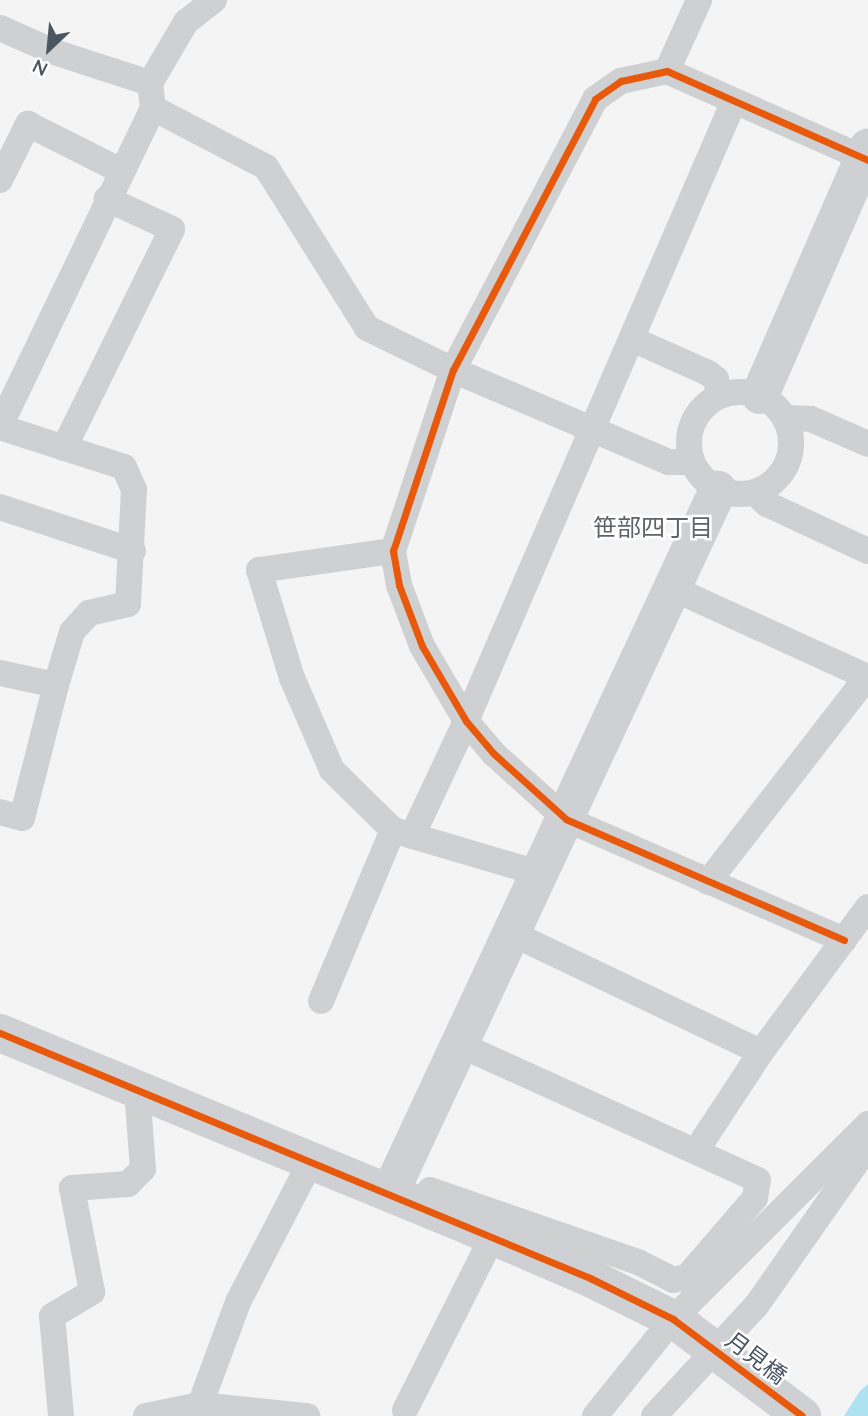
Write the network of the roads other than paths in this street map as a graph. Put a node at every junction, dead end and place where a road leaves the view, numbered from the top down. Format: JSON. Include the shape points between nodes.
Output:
{"nodes":[{"id":1,"x":214,"y":0,"type":"edge"},
{"id":2,"x":699,"y":0,"type":"edge"},
{"id":3,"x":0,"y":28,"type":"edge"},
{"id":4,"x":667,"y":71,"type":"junction"},
{"id":5,"x":151,"y":95,"type":"junction"},
{"id":6,"x":734,"y":100,"type":"junction"},
{"id":7,"x":867,"y":155,"type":"edge"},
{"id":8,"x":121,"y":171,"type":"junction"},
{"id":9,"x":0,"y":180,"type":"edge"},
{"id":10,"x":107,"y":199,"type":"junction"},
{"id":11,"x":632,"y":339,"type":"junction"},
{"id":12,"x":453,"y":370,"type":"junction"},
{"id":13,"x":719,"y":396,"type":"junction"},
{"id":14,"x":773,"y":407,"type":"junction"},
{"id":15,"x":0,"y":427,"type":"edge"},
{"id":16,"x":592,"y":428,"type":"junction"},
{"id":17,"x":868,"y":444,"type":"edge"},
{"id":18,"x":64,"y":448,"type":"junction"},
{"id":19,"x":692,"y":462,"type":"junction"},
{"id":20,"x":736,"y":492,"type":"junction"},
{"id":21,"x":0,"y":507,"type":"edge"},
{"id":22,"x":133,"y":551,"type":"junction"},
{"id":23,"x":393,"y":551,"type":"junction"},
{"id":24,"x":868,"y":551,"type":"edge"},
{"id":25,"x":673,"y":588,"type":"junction"},
{"id":26,"x":0,"y":673,"type":"edge"},
{"id":27,"x":868,"y":677,"type":"edge"},
{"id":28,"x":56,"y":685,"type":"junction"},
{"id":29,"x":466,"y":721,"type":"junction"},
{"id":30,"x":0,"y":812,"type":"edge"},
{"id":31,"x":566,"y":819,"type":"junction"},
{"id":32,"x":359,"y":821,"type":"dead end"},
{"id":33,"x":403,"y":833,"type":"junction"},
{"id":34,"x":538,"y":873,"type":"junction"},
{"id":35,"x":708,"y":882,"type":"junction"},
{"id":36,"x":868,"y":907,"type":"edge"},
{"id":37,"x":509,"y":932,"type":"junction"},
{"id":38,"x":844,"y":940,"type":"junction"},
{"id":39,"x":321,"y":1001,"type":"dead end"},
{"id":40,"x":0,"y":1033,"type":"edge"},
{"id":41,"x":458,"y":1044,"type":"junction"},
{"id":42,"x":761,"y":1052,"type":"junction"},
{"id":43,"x":137,"y":1090,"type":"junction"},
{"id":44,"x":868,"y":1124,"type":"edge"},
{"id":45,"x":868,"y":1137,"type":"edge"},
{"id":46,"x":696,"y":1152,"type":"junction"},
{"id":47,"x":311,"y":1161,"type":"junction"},
{"id":48,"x":393,"y":1186,"type":"junction"},
{"id":49,"x":493,"y":1236,"type":"junction"},
{"id":50,"x":680,"y":1325,"type":"junction"},
{"id":51,"x":211,"y":1409,"type":"edge"},
{"id":52,"x":405,"y":1410,"type":"dead end"},
{"id":53,"x":61,"y":1416,"type":"edge"},
{"id":54,"x":146,"y":1416,"type":"edge"},
{"id":55,"x":307,"y":1416,"type":"edge"},
{"id":56,"x":595,"y":1416,"type":"edge"},
{"id":57,"x":654,"y":1416,"type":"edge"},
{"id":58,"x":802,"y":1416,"type":"edge"}],
"edges":[{"from":1,"to":5,"type":"street","via":[[186,22]]},
{"from":2,"to":4,"type":"street"},
{"from":3,"to":5,"type":"street"},
{"from":4,"to":6,"type":"street"},
{"from":4,"to":12,"type":"street","via":[[621,81],[595,99]]},
{"from":5,"to":8,"type":"street"},
{"from":5,"to":12,"type":"street","via":[[266,167],[367,328]]},
{"from":6,"to":7,"type":"street"},
{"from":6,"to":11,"type":"street"},
{"from":7,"to":14,"type":"street"},
{"from":8,"to":9,"type":"street","via":[[28,124]]},
{"from":8,"to":10,"type":"street"},
{"from":10,"to":15,"type":"street"},
{"from":10,"to":18,"type":"street","via":[[172,229]]},
{"from":11,"to":13,"type":"street","via":[[708,373],[716,379]]},
{"from":11,"to":16,"type":"street"},
{"from":12,"to":16,"type":"street"},
{"from":12,"to":23,"type":"street"},
{"from":13,"to":14,"type":"street","via":[[733,392]]},
{"from":13,"to":19,"type":"street","via":[[706,404],[691,431]]},
{"from":14,"to":17,"type":"street"},
{"from":14,"to":20,"type":"street","via":[[792,448],[776,481]]},
{"from":15,"to":18,"type":"street"},
{"from":16,"to":19,"type":"street","via":[[669,462]]},
{"from":16,"to":29,"type":"street"},
{"from":18,"to":22,"type":"street","via":[[124,467],[134,489]]},
{"from":19,"to":20,"type":"street","via":[[707,483]]},
{"from":20,"to":24,"type":"street"},
{"from":20,"to":25,"type":"street"},
{"from":21,"to":22,"type":"street"},
{"from":22,"to":28,"type":"street","via":[[128,604],[89,613],[80,622],[72,632]]},
{"from":23,"to":29,"type":"street","via":[[399,585],[422,646]]},
{"from":23,"to":33,"type":"street","via":[[259,570],[292,678],[332,770]]},
{"from":25,"to":27,"type":"street"},
{"from":25,"to":31,"type":"street"},
{"from":26,"to":28,"type":"street"},
{"from":27,"to":35,"type":"street"},
{"from":28,"to":30,"type":"street","via":[[22,818]]},
{"from":29,"to":31,"type":"street","via":[[494,754]]},
{"from":29,"to":33,"type":"street"},
{"from":31,"to":34,"type":"street"},
{"from":31,"to":35,"type":"street"},
{"from":32,"to":33,"type":"street"},
{"from":33,"to":34,"type":"street"},
{"from":33,"to":39,"type":"street"},
{"from":34,"to":37,"type":"street"},
{"from":35,"to":38,"type":"street"},
{"from":36,"to":38,"type":"street"},
{"from":37,"to":41,"type":"street"},
{"from":37,"to":42,"type":"street"},
{"from":38,"to":42,"type":"street"},
{"from":40,"to":43,"type":"street","name":"月見橋"},
{"from":41,"to":46,"type":"street"},
{"from":41,"to":48,"type":"street"},
{"from":42,"to":46,"type":"street"},
{"from":43,"to":47,"type":"street","name":"月見橋"},
{"from":43,"to":53,"type":"street","via":[[142,1169],[128,1184],[72,1188],[92,1292],[52,1315]]},
{"from":44,"to":50,"type":"street"},
{"from":45,"to":57,"type":"street","via":[[861,1156],[757,1306]]},
{"from":46,"to":48,"type":"street","via":[[758,1180],[755,1198],[687,1277],[673,1280],[638,1262]]},
{"from":47,"to":48,"type":"street","name":"月見橋"},
{"from":47,"to":51,"type":"street","via":[[238,1302]]},
{"from":48,"to":49,"type":"street","name":"月見橋"},
{"from":49,"to":50,"type":"street","name":"月見橋"},
{"from":49,"to":52,"type":"street"},
{"from":50,"to":56,"type":"street"},
{"from":50,"to":58,"type":"street","name":"月見橋","bridge":true},
{"from":51,"to":54,"type":"street"},
{"from":51,"to":55,"type":"street"}]}
